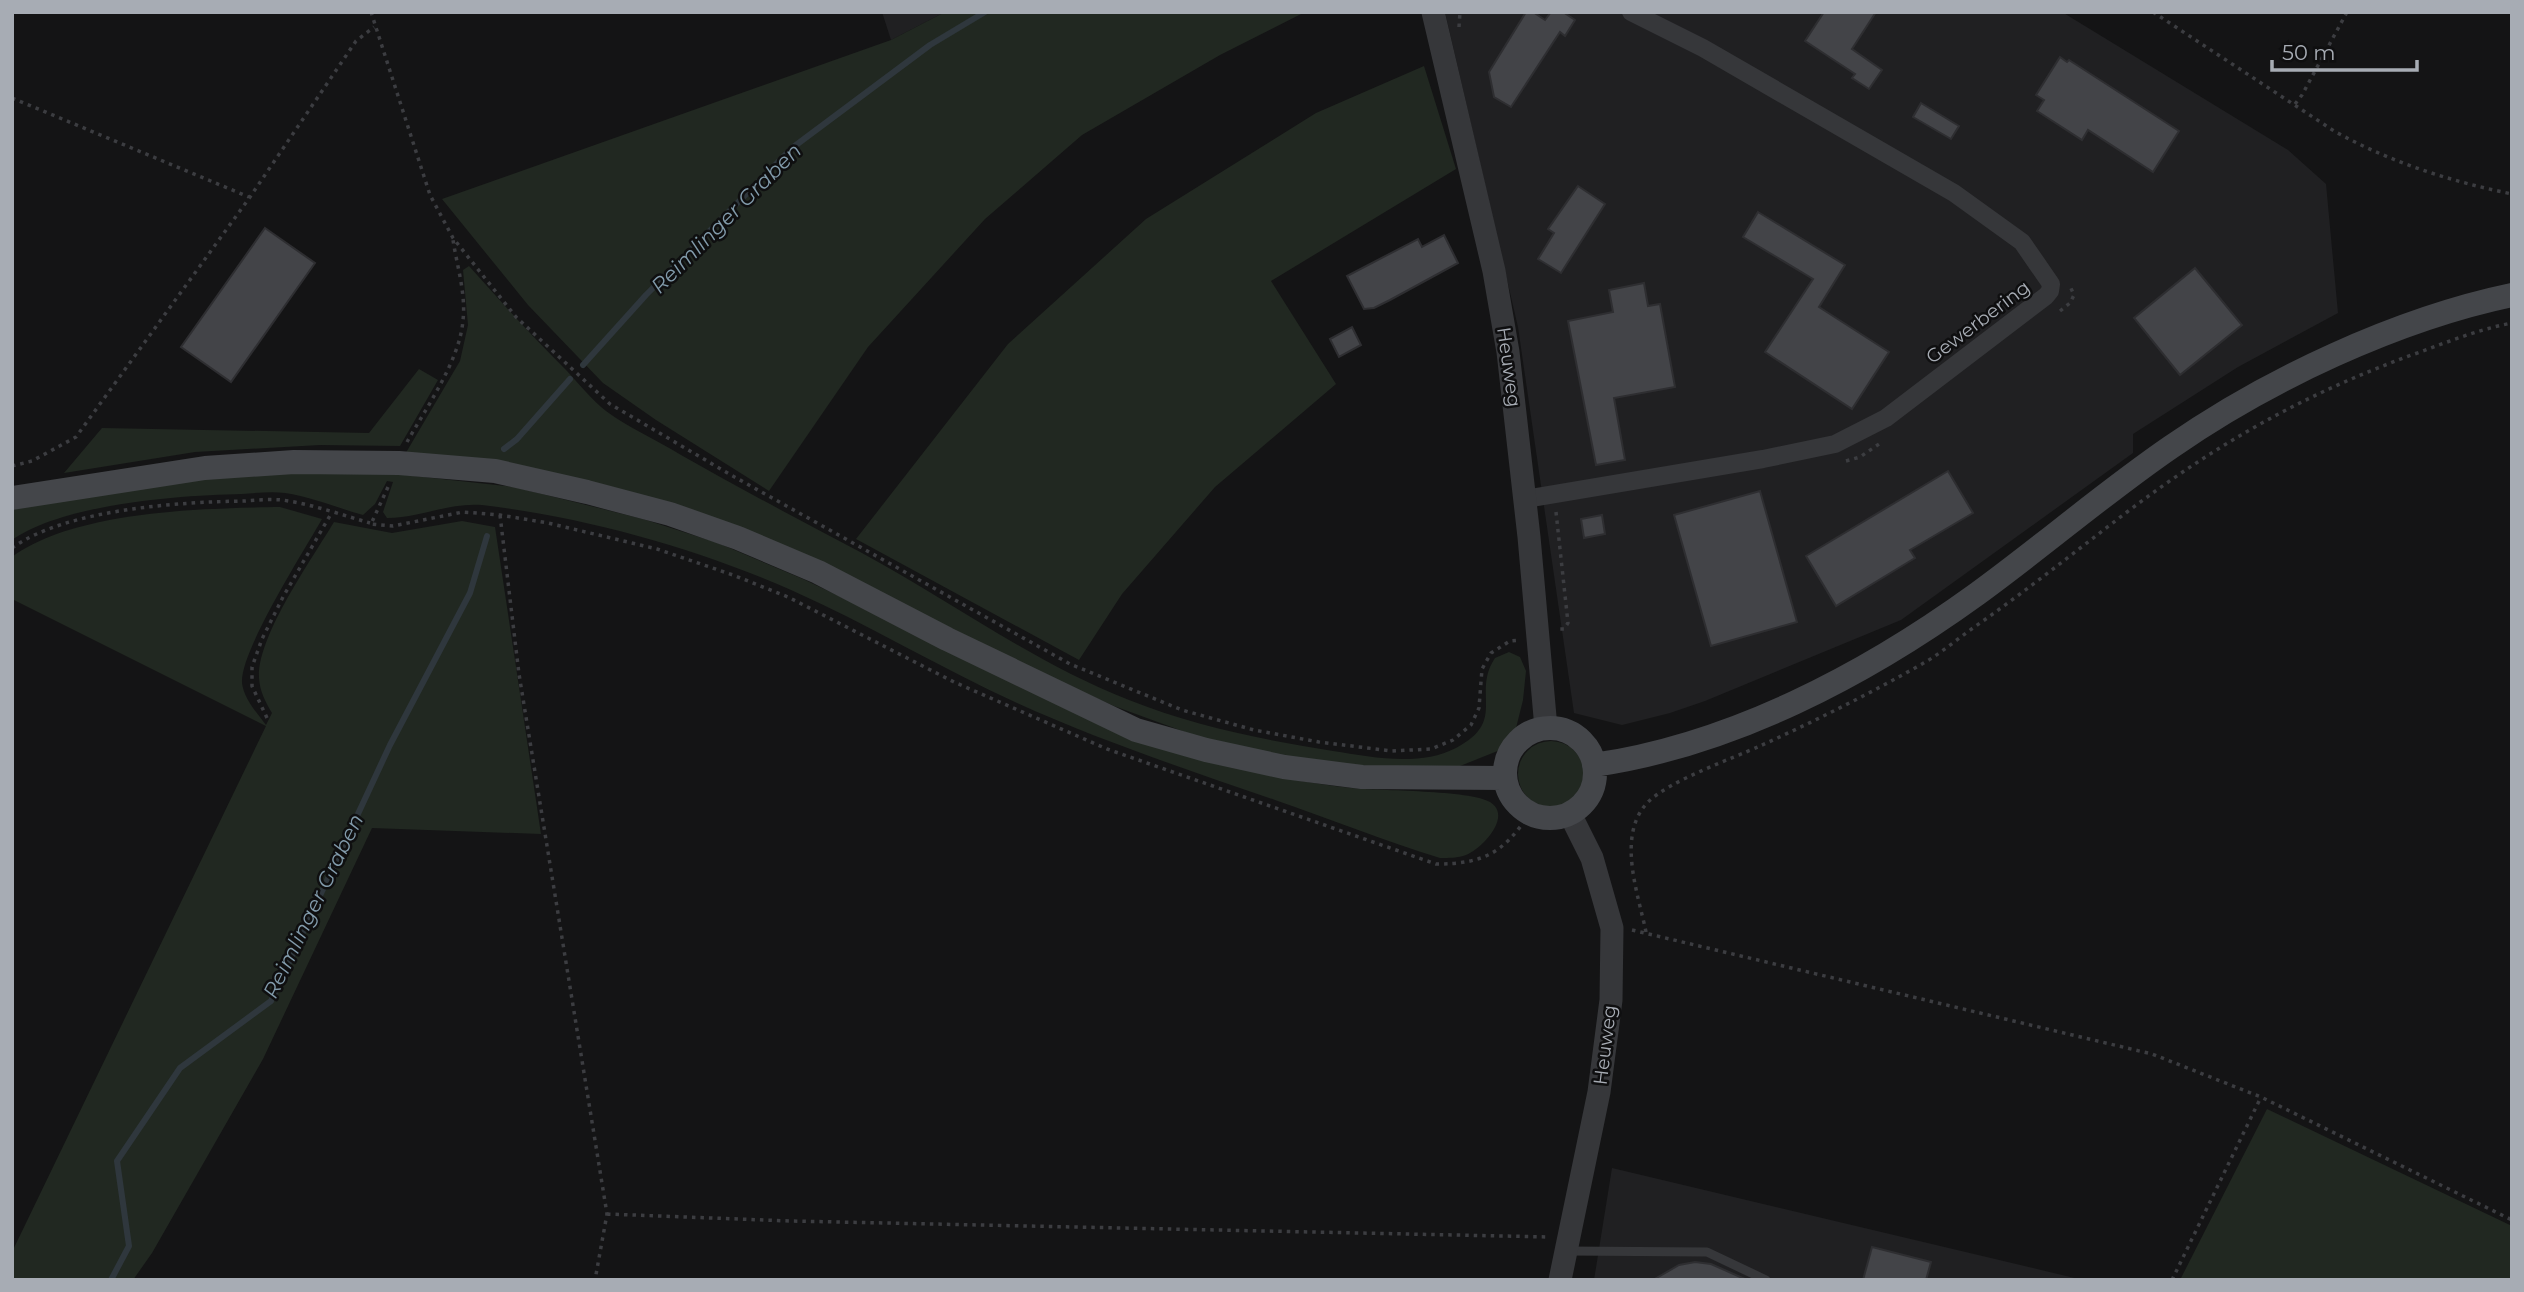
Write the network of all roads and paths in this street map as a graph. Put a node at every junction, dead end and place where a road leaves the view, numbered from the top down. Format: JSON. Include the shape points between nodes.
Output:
{"nodes":[{"id":1,"x":371,"y":12,"type":"edge"},
{"id":2,"x":1433,"y":12,"type":"edge"},
{"id":3,"x":1631,"y":12,"type":"edge"},
{"id":4,"x":2154,"y":12,"type":"edge"},
{"id":5,"x":2347,"y":12,"type":"edge"},
{"id":6,"x":374,"y":27,"type":"junction"},
{"id":7,"x":12,"y":98,"type":"edge"},
{"id":8,"x":2295,"y":104,"type":"junction"},
{"id":9,"x":2512,"y":194,"type":"edge"},
{"id":10,"x":250,"y":197,"type":"junction"},
{"id":11,"x":453,"y":238,"type":"junction"},
{"id":12,"x":2062,"y":275,"type":"dead end"},
{"id":13,"x":2512,"y":295,"type":"edge"},
{"id":14,"x":2059,"y":311,"type":"dead end"},
{"id":15,"x":2512,"y":323,"type":"edge"},
{"id":16,"x":1888,"y":438,"type":"dead end"},
{"id":17,"x":407,"y":443,"type":"dead end"},
{"id":18,"x":1844,"y":461,"type":"dead end"},
{"id":19,"x":12,"y":466,"type":"edge"},
{"id":20,"x":388,"y":487,"type":"dead end"},
{"id":21,"x":12,"y":498,"type":"edge"},
{"id":22,"x":1525,"y":499,"type":"junction"},
{"id":23,"x":1555,"y":508,"type":"dead end"},
{"id":24,"x":332,"y":512,"type":"junction"},
{"id":25,"x":500,"y":515,"type":"junction"},
{"id":26,"x":371,"y":524,"type":"junction"},
{"id":27,"x":12,"y":548,"type":"edge"},
{"id":28,"x":1539,"y":634,"type":"junction"},
{"id":29,"x":267,"y":718,"type":"dead end"},
{"id":30,"x":1546,"y":728,"type":"junction"},
{"id":31,"x":1594,"y":765,"type":"junction"},
{"id":32,"x":1504,"y":778,"type":"junction"},
{"id":33,"x":1529,"y":814,"type":"junction"},
{"id":34,"x":1570,"y":814,"type":"junction"},
{"id":35,"x":1612,"y":928,"type":"junction"},
{"id":36,"x":1646,"y":932,"type":"junction"},
{"id":37,"x":2261,"y":1097,"type":"junction"},
{"id":38,"x":607,"y":1214,"type":"junction"},
{"id":39,"x":2512,"y":1220,"type":"edge"},
{"id":40,"x":1568,"y":1244,"type":"junction"},
{"id":41,"x":595,"y":1280,"type":"edge"},
{"id":42,"x":1560,"y":1280,"type":"edge"},
{"id":43,"x":1766,"y":1280,"type":"edge"},
{"id":44,"x":2172,"y":1280,"type":"edge"}],
"edges":[{"from":1,"to":6,"type":"path"},
{"from":2,"to":22,"type":"street","name":"Heuweg","via":[[1494,271]]},
{"from":3,"to":22,"type":"street","name":"Gewerbering","via":[[1703,48],[1954,193],[2022,242],[2051,284],[2050,291],[1886,418],[1835,444]]},
{"from":4,"to":8,"type":"path"},
{"from":5,"to":8,"type":"path"},
{"from":6,"to":10,"type":"path","via":[[356,41]]},
{"from":6,"to":11,"type":"path","via":[[430,194]]},
{"from":7,"to":10,"type":"path"},
{"from":8,"to":9,"type":"path","via":[[2334,131],[2386,157]]},
{"from":10,"to":19,"type":"path","via":[[76,437],[32,461]]},
{"from":11,"to":17,"type":"path","via":[[463,323],[446,370]]},
{"from":11,"to":28,"type":"path","via":[[516,317],[610,404],[1070,664],[1182,710],[1319,742],[1392,751],[1431,749],[1453,740],[1471,725],[1479,708],[1482,668],[1491,653],[1510,641]]},
{"from":12,"to":14,"type":"path","via":[[2074,295]]},
{"from":13,"to":31,"type":"main road","via":[[2396,330],[2243,400],[2171,447],[1977,594],[1905,643],[1830,684],[1689,743],[1637,759]]},
{"from":15,"to":36,"type":"path","via":[[2393,361],[2253,426],[2198,460],[1925,663],[1649,801],[1633,828],[1631,857]]},
{"from":16,"to":18,"type":"path","via":[[1867,453]]},
{"from":20,"to":26,"type":"path"},
{"from":21,"to":32,"type":"main road","via":[[205,468],[294,463],[400,463],[495,471],[670,514],[738,538],[818,572],[1136,730],[1284,767],[1362,777]]},
{"from":22,"to":28,"type":"street","name":"Heuweg"},
{"from":23,"to":28,"type":"path","via":[[1568,623],[1564,629]]},
{"from":24,"to":26,"type":"path"},
{"from":24,"to":27,"type":"path","via":[[282,500],[206,501],[60,525]]},
{"from":24,"to":29,"type":"path","via":[[251,667],[252,686]]},
{"from":25,"to":26,"type":"path","via":[[463,512],[393,526]]},
{"from":25,"to":33,"type":"path","via":[[657,549],[733,575],[788,597],[954,682],[1107,749],[1436,864],[1484,859],[1516,834]]},
{"from":25,"to":38,"type":"path","via":[[519,674]]},
{"from":28,"to":30,"type":"street","name":"Heuweg"},
{"from":30,"to":31,"type":"main road","via":[[1572,733],[1590,752]]},
{"from":30,"to":32,"type":"main road","via":[[1519,739],[1510,750]]},
{"from":31,"to":34,"type":"main road","via":[[1590,794]]},
{"from":32,"to":33,"type":"main road","via":[[1512,799]]},
{"from":33,"to":34,"type":"main road","via":[[1542,818]]},
{"from":34,"to":35,"type":"street","name":"Heuweg","via":[[1592,858]]},
{"from":35,"to":36,"type":"path"},
{"from":35,"to":40,"type":"street","name":"Heuweg","via":[[1611,1000],[1599,1092]]},
{"from":36,"to":37,"type":"path","via":[[2152,1054]]},
{"from":37,"to":39,"type":"path"},
{"from":37,"to":44,"type":"path"},
{"from":38,"to":40,"type":"path"},
{"from":38,"to":41,"type":"path"},
{"from":40,"to":42,"type":"street","name":"Heuweg"},
{"from":40,"to":43,"type":"lane","via":[[1707,1252]]}]}
